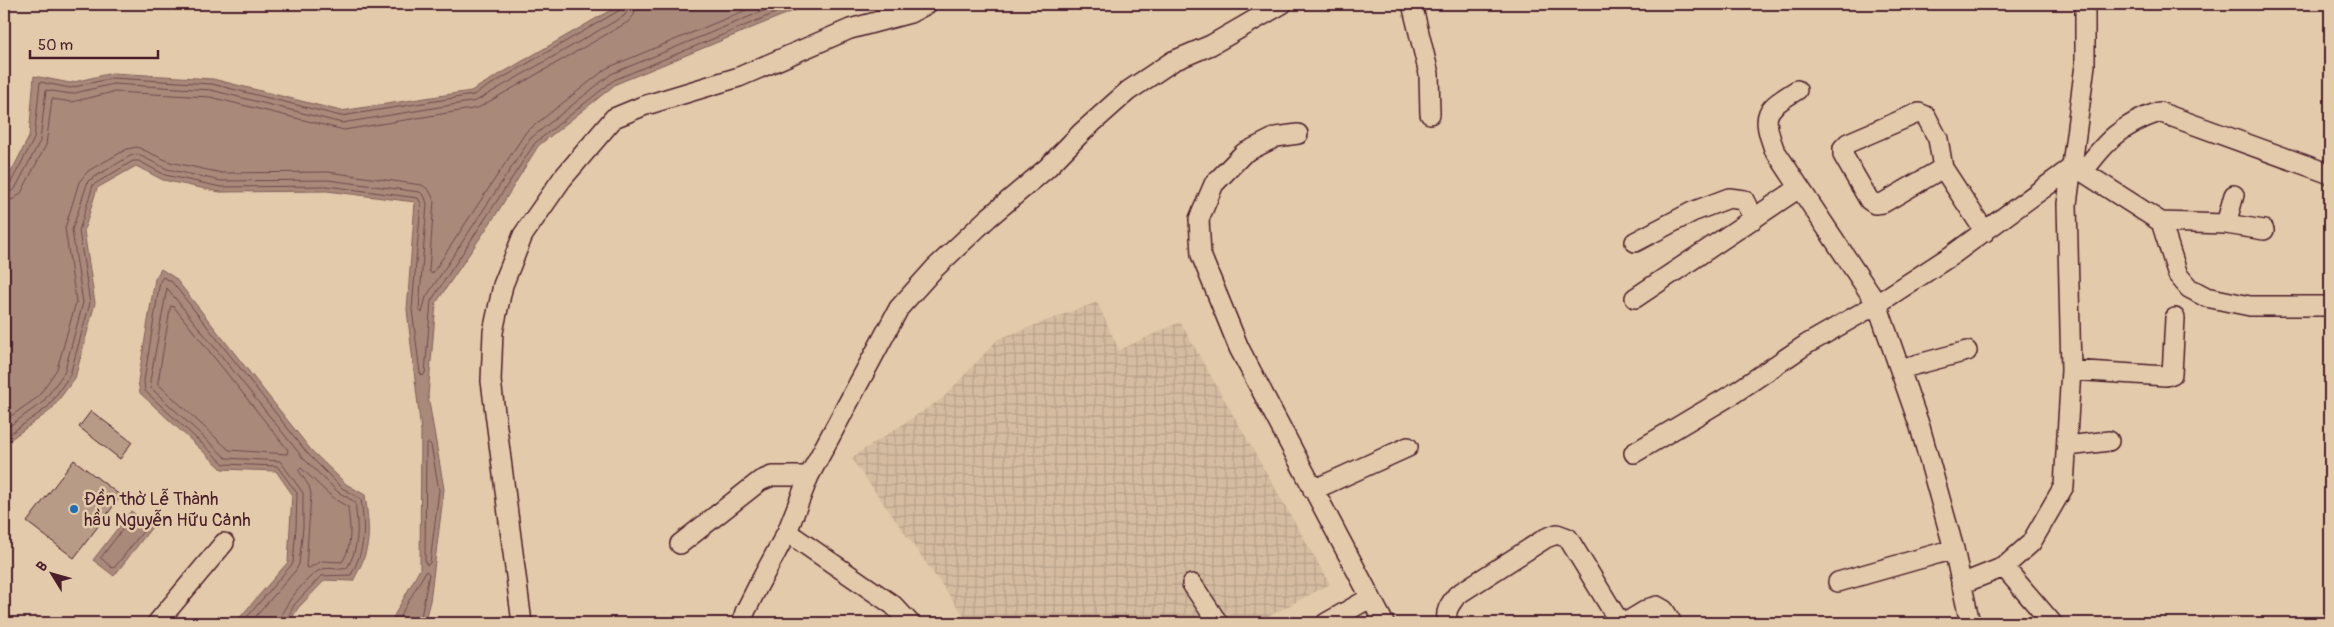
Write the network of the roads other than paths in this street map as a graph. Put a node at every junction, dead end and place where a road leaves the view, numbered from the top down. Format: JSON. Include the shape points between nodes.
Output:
{"nodes":[{"id":1,"x":927,"y":4,"type":"edge"},
{"id":2,"x":1282,"y":4,"type":"edge"},
{"id":3,"x":1412,"y":4,"type":"edge"},
{"id":4,"x":2085,"y":4,"type":"edge"},
{"id":5,"x":1797,"y":90,"type":"dead end"},
{"id":6,"x":1430,"y":114,"type":"dead end"},
{"id":7,"x":1298,"y":134,"type":"dead end"},
{"id":8,"x":1943,"y":168,"type":"junction"},
{"id":9,"x":2077,"y":170,"type":"junction"},
{"id":10,"x":2330,"y":174,"type":"edge"},
{"id":11,"x":1799,"y":188,"type":"junction"},
{"id":12,"x":2234,"y":194,"type":"dead end"},
{"id":13,"x":1754,"y":218,"type":"junction"},
{"id":14,"x":2161,"y":222,"type":"junction"},
{"id":15,"x":2226,"y":224,"type":"junction"},
{"id":16,"x":2264,"y":230,"type":"dead end"},
{"id":17,"x":1985,"y":232,"type":"junction"},
{"id":18,"x":1635,"y":242,"type":"dead end"},
{"id":19,"x":1635,"y":298,"type":"dead end"},
{"id":20,"x":1878,"y":304,"type":"junction"},
{"id":21,"x":2330,"y":306,"type":"edge"},
{"id":22,"x":2175,"y":318,"type":"dead end"},
{"id":23,"x":1967,"y":351,"type":"dead end"},
{"id":24,"x":1900,"y":369,"type":"junction"},
{"id":25,"x":2071,"y":370,"type":"junction"},
{"id":26,"x":2109,"y":441,"type":"dead end"},
{"id":27,"x":2068,"y":446,"type":"junction"},
{"id":28,"x":1408,"y":447,"type":"dead end"},
{"id":29,"x":1634,"y":453,"type":"dead end"},
{"id":30,"x":810,"y":476,"type":"junction"},
{"id":31,"x":1313,"y":490,"type":"junction"},
{"id":32,"x":787,"y":532,"type":"junction"},
{"id":33,"x":224,"y":543,"type":"dead end"},
{"id":34,"x":680,"y":544,"type":"dead end"},
{"id":35,"x":1954,"y":549,"type":"junction"},
{"id":36,"x":2004,"y":567,"type":"junction"},
{"id":37,"x":1838,"y":582,"type":"dead end"},
{"id":38,"x":1192,"y":584,"type":"dead end"},
{"id":39,"x":1961,"y":584,"type":"junction"},
{"id":40,"x":1370,"y":598,"type":"junction"},
{"id":41,"x":157,"y":623,"type":"edge"},
{"id":42,"x":522,"y":623,"type":"edge"},
{"id":43,"x":742,"y":623,"type":"edge"},
{"id":44,"x":910,"y":623,"type":"edge"},
{"id":45,"x":1218,"y":623,"type":"edge"},
{"id":46,"x":1326,"y":623,"type":"edge"},
{"id":47,"x":1384,"y":623,"type":"edge"},
{"id":48,"x":1449,"y":623,"type":"edge"},
{"id":49,"x":1620,"y":623,"type":"edge"},
{"id":50,"x":1625,"y":623,"type":"edge"},
{"id":51,"x":1672,"y":623,"type":"edge"},
{"id":52,"x":1970,"y":623,"type":"edge"},
{"id":53,"x":2052,"y":623,"type":"edge"}],
"edges":[{"from":1,"to":42,"type":"street","via":[[910,13],[850,29],[739,77],[614,118],[562,179],[523,235],[503,285],[493,332],[491,381]]},
{"from":2,"to":30,"type":"street","via":[[1211,46],[1173,61],[1128,91],[934,269],[899,308]]},
{"from":3,"to":6,"type":"street","via":[[1430,80]]},
{"from":4,"to":9,"type":"street","via":[[2085,65]]},
{"from":5,"to":11,"type":"street","via":[[1775,103],[1765,125],[1774,149]]},
{"from":7,"to":31,"type":"street","via":[[1276,137],[1244,153],[1214,184],[1198,219],[1201,255],[1239,348]]},
{"from":8,"to":8,"type":"street","via":[[1938,139],[1926,116],[1919,113],[1843,148],[1843,155],[1869,200],[1875,204]]},
{"from":8,"to":17,"type":"street"},
{"from":9,"to":10,"type":"street","via":[[2135,121],[2159,112]]},
{"from":9,"to":14,"type":"street"},
{"from":9,"to":17,"type":"street"},
{"from":9,"to":25,"type":"street","via":[[2067,204]]},
{"from":11,"to":13,"type":"street"},
{"from":11,"to":20,"type":"street"},
{"from":12,"to":15,"type":"street"},
{"from":13,"to":18,"type":"street","via":[[1744,200],[1728,198],[1692,212]]},
{"from":13,"to":19,"type":"street"},
{"from":14,"to":15,"type":"street"},
{"from":14,"to":21,"type":"street","via":[[2178,275],[2189,288],[2206,297],[2250,306]]},
{"from":15,"to":16,"type":"street"},
{"from":17,"to":20,"type":"street"},
{"from":20,"to":24,"type":"street"},
{"from":20,"to":29,"type":"street","via":[[1807,344],[1733,394]]},
{"from":22,"to":25,"type":"street","via":[[2172,374]]},
{"from":23,"to":24,"type":"street"},
{"from":24,"to":35,"type":"street"},
{"from":25,"to":27,"type":"street"},
{"from":26,"to":27,"type":"street"},
{"from":27,"to":36,"type":"street","via":[[2064,486],[2031,543]]},
{"from":28,"to":31,"type":"street"},
{"from":30,"to":32,"type":"street"},
{"from":30,"to":34,"type":"street","via":[[772,476],[760,481]]},
{"from":31,"to":40,"type":"street"},
{"from":32,"to":43,"type":"street"},
{"from":32,"to":44,"type":"street","via":[[893,605]]},
{"from":33,"to":41,"type":"street"},
{"from":35,"to":37,"type":"street"},
{"from":35,"to":39,"type":"street"},
{"from":36,"to":39,"type":"street"},
{"from":36,"to":53,"type":"street"},
{"from":38,"to":45,"type":"street"},
{"from":39,"to":52,"type":"street"},
{"from":40,"to":46,"type":"street"},
{"from":40,"to":47,"type":"street"},
{"from":48,"to":49,"type":"street","via":[[1446,618],[1449,606],[1457,595],[1557,534],[1568,538]]},
{"from":50,"to":51,"type":"street","via":[[1657,606],[1664,610]]}]}
